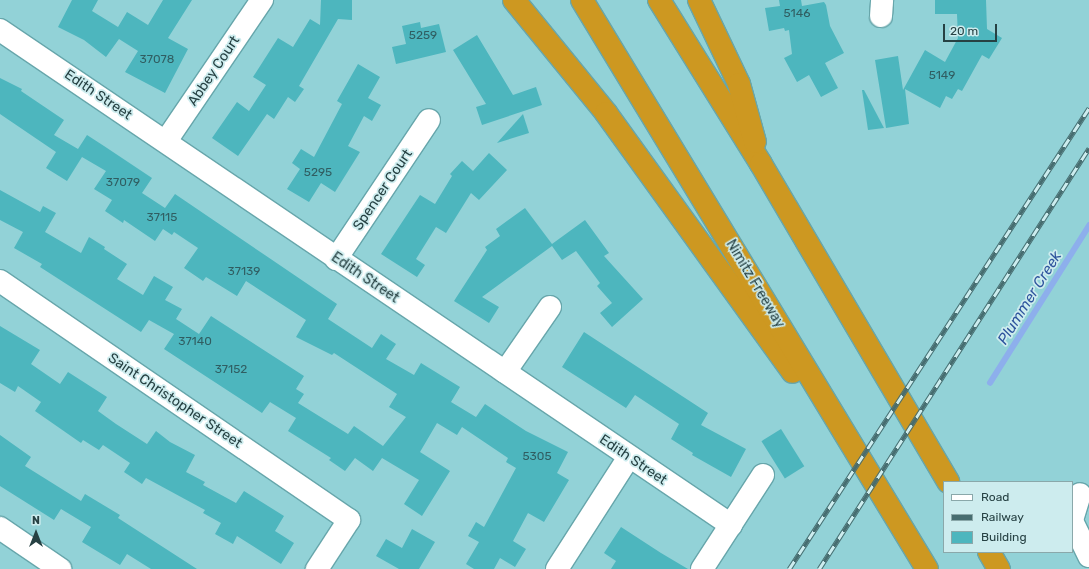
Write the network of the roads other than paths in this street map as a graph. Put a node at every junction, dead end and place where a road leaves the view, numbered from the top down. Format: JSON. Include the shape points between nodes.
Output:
{"nodes":[{"id":1,"x":262,"y":0,"type":"edge"},
{"id":2,"x":514,"y":0,"type":"edge"},
{"id":3,"x":582,"y":0,"type":"edge"},
{"id":4,"x":658,"y":0,"type":"edge"},
{"id":5,"x":699,"y":0,"type":"edge"},
{"id":6,"x":0,"y":30,"type":"edge"},
{"id":7,"x":429,"y":120,"type":"dead end"},
{"id":8,"x":166,"y":142,"type":"junction"},
{"id":9,"x":761,"y":164,"type":"junction"},
{"id":10,"x":336,"y":259,"type":"junction"},
{"id":11,"x":0,"y":281,"type":"edge"},
{"id":12,"x":550,"y":307,"type":"dead end"},
{"id":13,"x":505,"y":372,"type":"junction"},
{"id":14,"x":629,"y":457,"type":"junction"},
{"id":15,"x":763,"y":475,"type":"dead end"},
{"id":16,"x":947,"y":481,"type":"edge"},
{"id":17,"x":1080,"y":494,"type":"dead end"},
{"id":18,"x":887,"y":503,"type":"junction"},
{"id":19,"x":1073,"y":517,"type":"edge"},
{"id":20,"x":1073,"y":522,"type":"edge"},
{"id":21,"x":731,"y":525,"type":"junction"},
{"id":22,"x":0,"y":528,"type":"edge"},
{"id":23,"x":990,"y":553,"type":"edge"},
{"id":24,"x":1089,"y":556,"type":"edge"},
{"id":25,"x":60,"y":569,"type":"edge"},
{"id":26,"x":318,"y":569,"type":"edge"},
{"id":27,"x":556,"y":569,"type":"edge"},
{"id":28,"x":702,"y":569,"type":"edge"},
{"id":29,"x":926,"y":569,"type":"edge"},
{"id":30,"x":999,"y":569,"type":"edge"}],
"edges":[{"from":1,"to":8,"type":"street","name":"Abbey Court"},
{"from":2,"to":18,"type":"highway","via":[[606,113]]},
{"from":3,"to":18,"type":"highway","name":"Nimitz Freeway"},
{"from":4,"to":9,"type":"highway"},
{"from":5,"to":9,"type":"highway","via":[[739,84]]},
{"from":6,"to":8,"type":"street","name":"Edith Street"},
{"from":7,"to":10,"type":"street","name":"Spencer Court"},
{"from":8,"to":10,"type":"street","name":"Edith Street"},
{"from":9,"to":16,"type":"highway"},
{"from":10,"to":13,"type":"street","name":"Edith Street"},
{"from":11,"to":26,"type":"street","name":"Saint Christopher Street","via":[[349,520]]},
{"from":12,"to":13,"type":"street"},
{"from":13,"to":14,"type":"street","name":"Edith Street"},
{"from":14,"to":21,"type":"street","name":"Edith Street"},
{"from":14,"to":27,"type":"street"},
{"from":15,"to":21,"type":"street"},
{"from":17,"to":19,"type":"street"},
{"from":18,"to":29,"type":"highway","name":"Nimitz Freeway"},
{"from":20,"to":24,"type":"street"},
{"from":21,"to":28,"type":"street"},
{"from":22,"to":25,"type":"street"},
{"from":23,"to":30,"type":"highway"}]}
